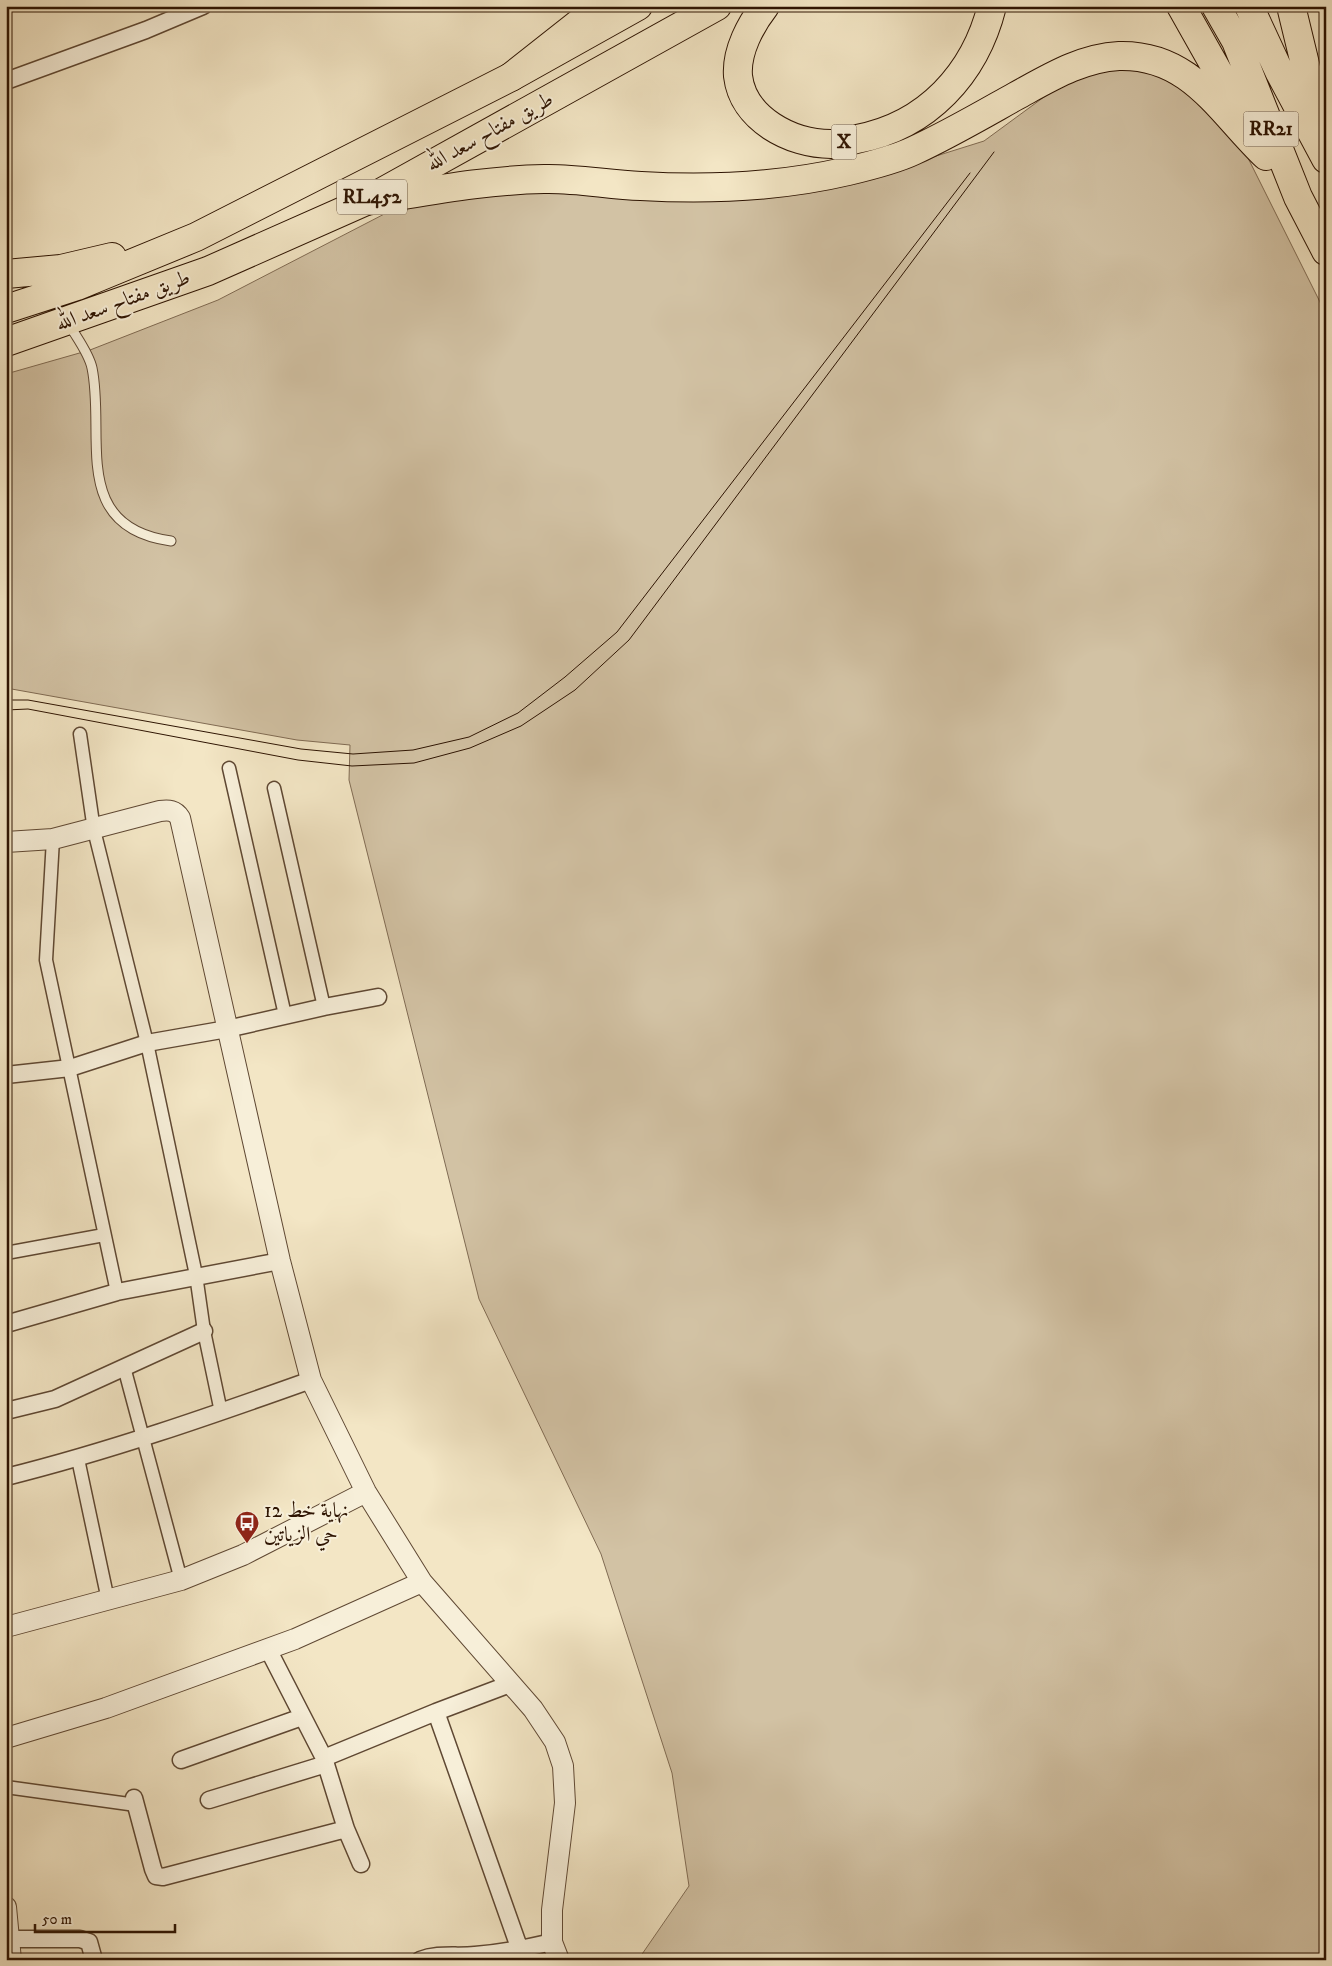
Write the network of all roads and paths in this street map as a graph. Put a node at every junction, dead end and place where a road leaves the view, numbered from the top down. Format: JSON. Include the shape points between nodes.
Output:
{"nodes":[{"id":1,"x":203,"y":6,"type":"edge"},
{"id":2,"x":600,"y":6,"type":"edge"},
{"id":3,"x":638,"y":6,"type":"edge"},
{"id":4,"x":717,"y":6,"type":"edge"},
{"id":5,"x":765,"y":6,"type":"edge"},
{"id":6,"x":992,"y":6,"type":"edge"},
{"id":7,"x":1181,"y":6,"type":"edge"},
{"id":8,"x":1216,"y":6,"type":"edge"},
{"id":9,"x":1249,"y":6,"type":"edge"},
{"id":10,"x":1291,"y":6,"type":"edge"},
{"id":11,"x":511,"y":77,"type":"junction"},
{"id":12,"x":6,"y":81,"type":"edge"},
{"id":13,"x":1326,"y":149,"type":"edge"},
{"id":14,"x":1266,"y":156,"type":"junction"},
{"id":15,"x":1326,"y":159,"type":"edge"},
{"id":16,"x":1298,"y":197,"type":"junction"},
{"id":17,"x":366,"y":201,"type":"junction"},
{"id":18,"x":196,"y":237,"type":"junction"},
{"id":19,"x":1326,"y":251,"type":"edge"},
{"id":20,"x":6,"y":274,"type":"edge"},
{"id":21,"x":6,"y":309,"type":"edge"},
{"id":22,"x":67,"y":322,"type":"junction"},
{"id":23,"x":6,"y":342,"type":"edge"},
{"id":24,"x":171,"y":541,"type":"dead end"},
{"id":25,"x":80,"y":734,"type":"dead end"},
{"id":26,"x":229,"y":768,"type":"dead end"},
{"id":27,"x":274,"y":788,"type":"dead end"},
{"id":28,"x":94,"y":830,"type":"junction"},
{"id":29,"x":53,"y":839,"type":"junction"},
{"id":30,"x":6,"y":842,"type":"edge"},
{"id":31,"x":378,"y":997,"type":"dead end"},
{"id":32,"x":324,"y":1006,"type":"junction"},
{"id":33,"x":285,"y":1015,"type":"junction"},
{"id":34,"x":228,"y":1029,"type":"junction"},
{"id":35,"x":147,"y":1043,"type":"junction"},
{"id":36,"x":70,"y":1068,"type":"junction"},
{"id":37,"x":6,"y":1075,"type":"edge"},
{"id":38,"x":104,"y":1235,"type":"junction"},
{"id":39,"x":6,"y":1253,"type":"edge"},
{"id":40,"x":280,"y":1261,"type":"junction"},
{"id":41,"x":196,"y":1275,"type":"junction"},
{"id":42,"x":117,"y":1292,"type":"junction"},
{"id":43,"x":6,"y":1324,"type":"edge"},
{"id":44,"x":204,"y":1331,"type":"junction"},
{"id":45,"x":124,"y":1366,"type":"junction"},
{"id":46,"x":311,"y":1380,"type":"junction"},
{"id":47,"x":6,"y":1411,"type":"edge"},
{"id":48,"x":221,"y":1412,"type":"junction"},
{"id":49,"x":145,"y":1439,"type":"junction"},
{"id":50,"x":78,"y":1459,"type":"junction"},
{"id":51,"x":6,"y":1478,"type":"edge"},
{"id":52,"x":366,"y":1492,"type":"junction"},
{"id":53,"x":181,"y":1580,"type":"junction"},
{"id":54,"x":422,"y":1582,"type":"junction"},
{"id":55,"x":108,"y":1600,"type":"junction"},
{"id":56,"x":6,"y":1627,"type":"edge"},
{"id":57,"x":268,"y":1649,"type":"junction"},
{"id":58,"x":510,"y":1684,"type":"junction"},
{"id":59,"x":436,"y":1712,"type":"junction"},
{"id":60,"x":302,"y":1717,"type":"junction"},
{"id":61,"x":6,"y":1738,"type":"edge"},
{"id":62,"x":181,"y":1760,"type":"dead end"},
{"id":63,"x":325,"y":1761,"type":"junction"},
{"id":64,"x":6,"y":1787,"type":"edge"},
{"id":65,"x":210,"y":1800,"type":"dead end"},
{"id":66,"x":135,"y":1801,"type":"joint"},
{"id":67,"x":346,"y":1829,"type":"junction"},
{"id":68,"x":361,"y":1864,"type":"dead end"},
{"id":69,"x":6,"y":1907,"type":"edge"},
{"id":70,"x":8,"y":1939,"type":"edge"},
{"id":71,"x":520,"y":1950,"type":"junction"},
{"id":72,"x":556,"y":1951,"type":"edge"},
{"id":73,"x":11,"y":1960,"type":"edge"},
{"id":74,"x":94,"y":1960,"type":"edge"},
{"id":75,"x":420,"y":1960,"type":"edge"}],
"edges":[{"from":1,"to":12,"type":"street"},
{"from":2,"to":11,"type":"highway"},
{"from":3,"to":11,"type":"highway","name":"طريق مفتاح سعد الله","number":"RL452"},
{"from":4,"to":17,"type":"highway","name":"طريق مفتاح سعد الله","number":"RL452"},
{"from":5,"to":6,"type":"highway","number":"X","via":[[742,46],[738,76],[748,104],[768,126],[794,138],[831,144],[880,135],[919,116],[962,76],[986,32]]},
{"from":7,"to":14,"type":"highway"},
{"from":8,"to":16,"type":"highway","number":"RR21","via":[[1236,41]]},
{"from":9,"to":15,"type":"highway","number":"RR21"},
{"from":10,"to":13,"type":"highway"},
{"from":11,"to":18,"type":"highway","name":"طريق مفتاح سعد الله","number":"RL452"},
{"from":14,"to":16,"type":"highway"},
{"from":14,"to":17,"type":"highway","via":[[1202,87],[1184,73],[1164,62],[1119,56],[1073,65],[911,152],[838,173],[770,185],[712,188],[546,179],[485,182]]},
{"from":16,"to":19,"type":"highway","number":"RR21"},
{"from":17,"to":22,"type":"highway","name":"طريق مفتاح سعد الله","number":"RL452","via":[[208,271]]},
{"from":18,"to":20,"type":"highway","via":[[61,269]]},
{"from":18,"to":21,"type":"highway","name":"طريق مفتاح سعد الله","number":"RL452","via":[[77,286]]},
{"from":22,"to":23,"type":"highway","name":"طريق مفتاح سعد الله","number":"RL452"},
{"from":22,"to":24,"type":"lane","via":[[91,365],[97,472],[104,497],[119,518],[140,533]]},
{"from":25,"to":28,"type":"street"},
{"from":26,"to":33,"type":"street"},
{"from":27,"to":32,"type":"street"},
{"from":28,"to":29,"type":"street"},
{"from":28,"to":34,"type":"street","via":[[160,811],[176,812]]},
{"from":28,"to":35,"type":"street"},
{"from":29,"to":30,"type":"street"},
{"from":29,"to":36,"type":"street","via":[[46,960]]},
{"from":31,"to":32,"type":"street"},
{"from":32,"to":33,"type":"street"},
{"from":33,"to":34,"type":"street"},
{"from":34,"to":35,"type":"street"},
{"from":34,"to":40,"type":"street"},
{"from":35,"to":36,"type":"street"},
{"from":35,"to":41,"type":"street"},
{"from":36,"to":37,"type":"street"},
{"from":36,"to":38,"type":"street"},
{"from":38,"to":39,"type":"street"},
{"from":38,"to":42,"type":"street"},
{"from":40,"to":41,"type":"street"},
{"from":40,"to":46,"type":"street"},
{"from":41,"to":42,"type":"street"},
{"from":41,"to":44,"type":"street"},
{"from":42,"to":43,"type":"street"},
{"from":44,"to":45,"type":"street"},
{"from":44,"to":48,"type":"street"},
{"from":45,"to":47,"type":"street","via":[[55,1399]]},
{"from":45,"to":49,"type":"street"},
{"from":46,"to":48,"type":"street"},
{"from":46,"to":52,"type":"street"},
{"from":48,"to":49,"type":"street"},
{"from":49,"to":50,"type":"street"},
{"from":49,"to":53,"type":"street"},
{"from":50,"to":51,"type":"street"},
{"from":50,"to":55,"type":"street"},
{"from":52,"to":53,"type":"street","via":[[243,1555]]},
{"from":52,"to":54,"type":"street"},
{"from":53,"to":55,"type":"street"},
{"from":54,"to":57,"type":"street"},
{"from":54,"to":58,"type":"street"},
{"from":55,"to":56,"type":"street"},
{"from":57,"to":60,"type":"street"},
{"from":57,"to":61,"type":"street","via":[[106,1708]]},
{"from":58,"to":59,"type":"street"},
{"from":58,"to":72,"type":"street","via":[[555,1742],[564,1766],[566,1803],[552,1910]]},
{"from":59,"to":63,"type":"street"},
{"from":59,"to":71,"type":"street"},
{"from":60,"to":62,"type":"street"},
{"from":60,"to":63,"type":"street"},
{"from":63,"to":65,"type":"street"},
{"from":63,"to":67,"type":"street"},
{"from":64,"to":66,"type":"street"},
{"from":66,"to":67,"type":"street","via":[[153,1869],[156,1876],[163,1877]]},
{"from":67,"to":68,"type":"street"},
{"from":69,"to":70,"type":"street"},
{"from":70,"to":73,"type":"street"},
{"from":70,"to":74,"type":"street","via":[[80,1939],[89,1942]]},
{"from":71,"to":72,"type":"street"},
{"from":71,"to":75,"type":"street","via":[[472,1956],[439,1955]]}]}
